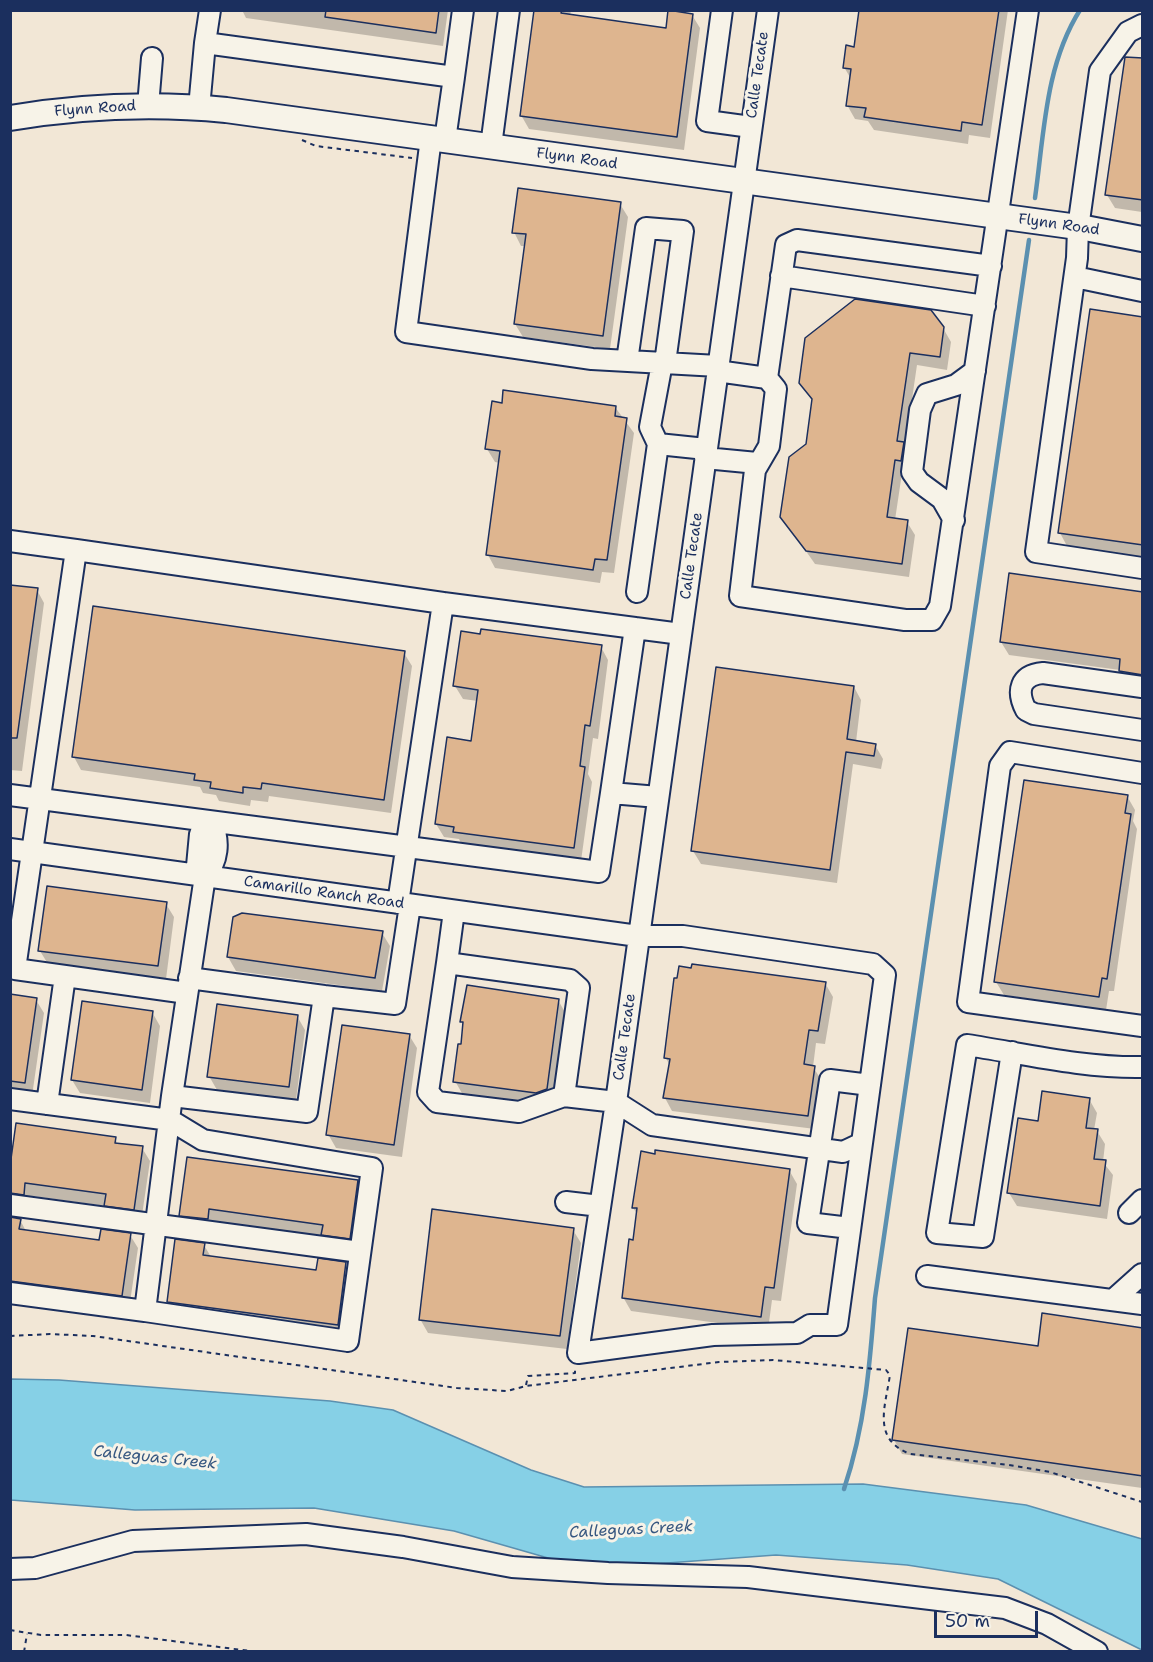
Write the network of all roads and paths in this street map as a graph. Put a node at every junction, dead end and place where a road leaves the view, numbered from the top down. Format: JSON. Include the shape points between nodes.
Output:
{"nodes":[{"id":1,"x":210,"y":10,"type":"edge"},
{"id":2,"x":463,"y":10,"type":"edge"},
{"id":3,"x":509,"y":10,"type":"edge"},
{"id":4,"x":722,"y":10,"type":"edge"},
{"id":5,"x":1028,"y":10,"type":"edge"},
{"id":6,"x":762,"y":11,"type":"edge"},
{"id":7,"x":1143,"y":25,"type":"edge"},
{"id":8,"x":205,"y":43,"type":"junction"},
{"id":9,"x":152,"y":58,"type":"dead end"},
{"id":10,"x":454,"y":77,"type":"junction"},
{"id":11,"x":148,"y":106,"type":"junction"},
{"id":12,"x":199,"y":108,"type":"junction"},
{"id":13,"x":10,"y":118,"type":"edge"},
{"id":14,"x":751,"y":127,"type":"junction"},
{"id":15,"x":297,"y":138,"type":"dead end"},
{"id":16,"x":435,"y":146,"type":"junction"},
{"id":17,"x":491,"y":146,"type":"junction"},
{"id":18,"x":743,"y":183,"type":"junction"},
{"id":19,"x":999,"y":217,"type":"junction"},
{"id":20,"x":1067,"y":226,"type":"junction"},
{"id":21,"x":1143,"y":239,"type":"edge"},
{"id":22,"x":991,"y":266,"type":"junction"},
{"id":23,"x":781,"y":276,"type":"junction"},
{"id":24,"x":1075,"y":277,"type":"junction"},
{"id":25,"x":1143,"y":291,"type":"edge"},
{"id":26,"x":985,"y":306,"type":"junction"},
{"id":27,"x":627,"y":361,"type":"junction"},
{"id":28,"x":663,"y":363,"type":"junction"},
{"id":29,"x":717,"y":368,"type":"junction"},
{"id":30,"x":975,"y":371,"type":"junction"},
{"id":31,"x":767,"y":378,"type":"junction"},
{"id":32,"x":658,"y":444,"type":"junction"},
{"id":33,"x":706,"y":454,"type":"junction"},
{"id":34,"x":757,"y":464,"type":"junction"},
{"id":35,"x":954,"y":520,"type":"junction"},
{"id":36,"x":10,"y":541,"type":"edge"},
{"id":37,"x":76,"y":550,"type":"junction"},
{"id":38,"x":1143,"y":568,"type":"edge"},
{"id":39,"x":637,"y":592,"type":"dead end"},
{"id":40,"x":443,"y":603,"type":"junction"},
{"id":41,"x":635,"y":628,"type":"junction"},
{"id":42,"x":681,"y":634,"type":"junction"},
{"id":43,"x":1143,"y":687,"type":"edge"},
{"id":44,"x":1143,"y":730,"type":"edge"},
{"id":45,"x":1143,"y":773,"type":"edge"},
{"id":46,"x":611,"y":793,"type":"junction"},
{"id":47,"x":10,"y":795,"type":"edge"},
{"id":48,"x":658,"y":797,"type":"junction"},
{"id":49,"x":39,"y":800,"type":"junction"},
{"id":50,"x":212,"y":824,"type":"junction"},
{"id":51,"x":10,"y":849,"type":"edge"},
{"id":52,"x":406,"y":849,"type":"junction"},
{"id":53,"x":31,"y":852,"type":"junction"},
{"id":54,"x":205,"y":876,"type":"junction"},
{"id":55,"x":404,"y":904,"type":"junction"},
{"id":56,"x":454,"y":910,"type":"junction"},
{"id":57,"x":638,"y":936,"type":"junction"},
{"id":58,"x":447,"y":963,"type":"junction"},
{"id":59,"x":64,"y":976,"type":"junction"},
{"id":60,"x":188,"y":986,"type":"junction"},
{"id":61,"x":324,"y":996,"type":"junction"},
{"id":62,"x":1143,"y":1026,"type":"edge"},
{"id":63,"x":1012,"y":1052,"type":"junction"},
{"id":64,"x":1143,"y":1067,"type":"edge"},
{"id":65,"x":870,"y":1085,"type":"junction"},
{"id":66,"x":172,"y":1096,"type":"junction"},
{"id":67,"x":564,"y":1096,"type":"junction"},
{"id":68,"x":10,"y":1099,"type":"edge"},
{"id":69,"x":616,"y":1102,"type":"junction"},
{"id":70,"x":46,"y":1104,"type":"junction"},
{"id":71,"x":170,"y":1120,"type":"junction"},
{"id":72,"x":862,"y":1143,"type":"junction"},
{"id":73,"x":819,"y":1148,"type":"junction"},
{"id":74,"x":566,"y":1202,"type":"dead end"},
{"id":75,"x":10,"y":1205,"type":"edge"},
{"id":76,"x":600,"y":1206,"type":"junction"},
{"id":77,"x":156,"y":1226,"type":"junction"},
{"id":78,"x":850,"y":1228,"type":"junction"},
{"id":79,"x":360,"y":1252,"type":"junction"},
{"id":80,"x":1143,"y":1274,"type":"edge"},
{"id":81,"x":927,"y":1275,"type":"dead end"},
{"id":82,"x":10,"y":1293,"type":"edge"},
{"id":83,"x":1113,"y":1300,"type":"junction"},
{"id":84,"x":1143,"y":1304,"type":"edge"},
{"id":85,"x":146,"y":1311,"type":"junction"},
{"id":86,"x":10,"y":1336,"type":"edge"},
{"id":87,"x":578,"y":1353,"type":"junction"},
{"id":88,"x":526,"y":1386,"type":"junction"},
{"id":89,"x":1143,"y":1502,"type":"edge"},
{"id":90,"x":10,"y":1569,"type":"edge"},
{"id":91,"x":10,"y":1630,"type":"edge"},
{"id":92,"x":27,"y":1634,"type":"junction"},
{"id":93,"x":24,"y":1652,"type":"edge"},
{"id":94,"x":258,"y":1652,"type":"edge"},
{"id":95,"x":1097,"y":1652,"type":"edge"}],
"edges":[{"from":1,"to":8,"type":"street"},
{"from":2,"to":10,"type":"street"},
{"from":3,"to":17,"type":"street"},
{"from":4,"to":14,"type":"street","via":[[707,121]]},
{"from":5,"to":19,"type":"street"},
{"from":6,"to":14,"type":"street","name":"Calle Tecate"},
{"from":7,"to":20,"type":"street","via":[[1128,32],[1100,71]]},
{"from":8,"to":10,"type":"street"},
{"from":8,"to":12,"type":"street"},
{"from":9,"to":11,"type":"street"},
{"from":10,"to":16,"type":"street"},
{"from":11,"to":12,"type":"main road","name":"Flynn Road"},
{"from":11,"to":13,"type":"main road","name":"Flynn Road","via":[[82,108]]},
{"from":12,"to":16,"type":"main road","name":"Flynn Road"},
{"from":14,"to":18,"type":"street","name":"Calle Tecate"},
{"from":15,"to":16,"type":"path","via":[[316,146]]},
{"from":16,"to":17,"type":"main road","name":"Flynn Road"},
{"from":16,"to":27,"type":"street","via":[[406,332]]},
{"from":17,"to":18,"type":"main road","name":"Flynn Road"},
{"from":18,"to":19,"type":"main road","name":"Flynn Road"},
{"from":18,"to":29,"type":"street","name":"Calle Tecate"},
{"from":19,"to":20,"type":"main road","name":"Flynn Road"},
{"from":19,"to":22,"type":"street"},
{"from":20,"to":21,"type":"main road","name":"Flynn Road"},
{"from":20,"to":24,"type":"street"},
{"from":22,"to":23,"type":"street","via":[[797,240],[786,245]]},
{"from":22,"to":26,"type":"street"},
{"from":23,"to":26,"type":"street"},
{"from":23,"to":31,"type":"street"},
{"from":24,"to":25,"type":"street"},
{"from":24,"to":38,"type":"street","via":[[1036,552]]},
{"from":26,"to":30,"type":"street"},
{"from":27,"to":28,"type":"street"},
{"from":27,"to":28,"type":"street","via":[[646,228],[683,231]]},
{"from":28,"to":29,"type":"street"},
{"from":28,"to":32,"type":"street","via":[[650,427]]},
{"from":29,"to":31,"type":"street"},
{"from":29,"to":33,"type":"street","name":"Calle Tecate"},
{"from":30,"to":35,"type":"street"},
{"from":30,"to":35,"type":"street","via":[[956,385],[927,394],[919,420],[912,472],[942,499]]},
{"from":31,"to":34,"type":"street","via":[[776,389],[774,419],[769,446]]},
{"from":32,"to":33,"type":"street"},
{"from":32,"to":39,"type":"street"},
{"from":33,"to":34,"type":"street"},
{"from":33,"to":42,"type":"street","name":"Calle Tecate"},
{"from":34,"to":35,"type":"street","via":[[740,596],[932,621],[940,606]]},
{"from":36,"to":37,"type":"street"},
{"from":37,"to":40,"type":"street"},
{"from":37,"to":49,"type":"street"},
{"from":40,"to":41,"type":"street"},
{"from":40,"to":52,"type":"street"},
{"from":41,"to":42,"type":"street"},
{"from":41,"to":46,"type":"street"},
{"from":42,"to":48,"type":"street","name":"Calle Tecate"},
{"from":43,"to":44,"type":"street","via":[[1043,673],[1023,679],[1020,689],[1026,710],[1035,714]]},
{"from":45,"to":62,"type":"street","via":[[1010,752],[1000,766],[968,1002]]},
{"from":46,"to":48,"type":"street"},
{"from":46,"to":52,"type":"street","via":[[599,872]]},
{"from":47,"to":49,"type":"street"},
{"from":48,"to":57,"type":"street","name":"Calle Tecate"},
{"from":49,"to":50,"type":"street"},
{"from":49,"to":53,"type":"street"},
{"from":50,"to":52,"type":"street"},
{"from":50,"to":54,"type":"street","via":[[200,834],[196,866]]},
{"from":51,"to":53,"type":"street","name":"Camarillo Ranch Road"},
{"from":52,"to":55,"type":"street"},
{"from":53,"to":54,"type":"street","name":"Camarillo Ranch Road"},
{"from":53,"to":59,"type":"street","via":[[15,969]]},
{"from":54,"to":55,"type":"street","name":"Camarillo Ranch Road"},
{"from":54,"to":60,"type":"street"},
{"from":55,"to":56,"type":"street","name":"Camarillo Ranch Road"},
{"from":55,"to":61,"type":"street","via":[[395,1004]]},
{"from":56,"to":57,"type":"street","name":"Camarillo Ranch Road"},
{"from":56,"to":58,"type":"street"},
{"from":57,"to":65,"type":"street","name":"Camarillo Ranch Road","via":[[683,936],[873,964],[885,975]]},
{"from":57,"to":69,"type":"street","name":"Calle Tecate"},
{"from":58,"to":67,"type":"street","via":[[570,980],[579,988]]},
{"from":58,"to":67,"type":"street","via":[[428,1092],[432,1097],[437,1102],[519,1112]]},
{"from":59,"to":60,"type":"street"},
{"from":59,"to":70,"type":"street"},
{"from":60,"to":61,"type":"street"},
{"from":60,"to":66,"type":"street"},
{"from":61,"to":66,"type":"street","via":[[306,1112]]},
{"from":63,"to":63,"type":"street","via":[[967,1045],[937,1233],[983,1238]]},
{"from":63,"to":64,"type":"street","via":[[1111,1068]]},
{"from":65,"to":72,"type":"street"},
{"from":65,"to":73,"type":"street","via":[[830,1080]]},
{"from":66,"to":71,"type":"street"},
{"from":67,"to":69,"type":"street"},
{"from":68,"to":70,"type":"street"},
{"from":69,"to":73,"type":"street","via":[[652,1125]]},
{"from":69,"to":76,"type":"street","name":"Calle Tecate"},
{"from":70,"to":71,"type":"street"},
{"from":71,"to":77,"type":"street"},
{"from":71,"to":79,"type":"street","via":[[203,1140],[372,1168]]},
{"from":72,"to":73,"type":"street","via":[[843,1152]]},
{"from":72,"to":78,"type":"street"},
{"from":73,"to":78,"type":"street","via":[[808,1224]]},
{"from":74,"to":76,"type":"street"},
{"from":75,"to":77,"type":"street"},
{"from":76,"to":87,"type":"street","name":"Calle Tecate"},
{"from":77,"to":79,"type":"street"},
{"from":77,"to":85,"type":"street"},
{"from":78,"to":87,"type":"street","via":[[837,1325],[810,1325],[798,1333],[713,1335]]},
{"from":79,"to":85,"type":"street","via":[[348,1341]]},
{"from":80,"to":83,"type":"street"},
{"from":81,"to":83,"type":"street"},
{"from":82,"to":85,"type":"street"},
{"from":83,"to":84,"type":"street"},
{"from":86,"to":88,"type":"path","via":[[93,1336],[457,1388],[507,1390]]},
{"from":87,"to":88,"type":"path","via":[[574,1373],[528,1376]]},
{"from":88,"to":89,"type":"path","via":[[719,1362],[773,1360],[886,1370],[890,1375],[883,1425],[897,1449],[910,1454],[1050,1472]]},
{"from":90,"to":95,"type":"street","via":[[35,1568],[133,1541],[306,1534],[512,1567],[748,1577],[1005,1608],[1047,1624]]},
{"from":91,"to":92,"type":"path"},
{"from":92,"to":93,"type":"path"},
{"from":92,"to":94,"type":"path","via":[[116,1635]]}]}
